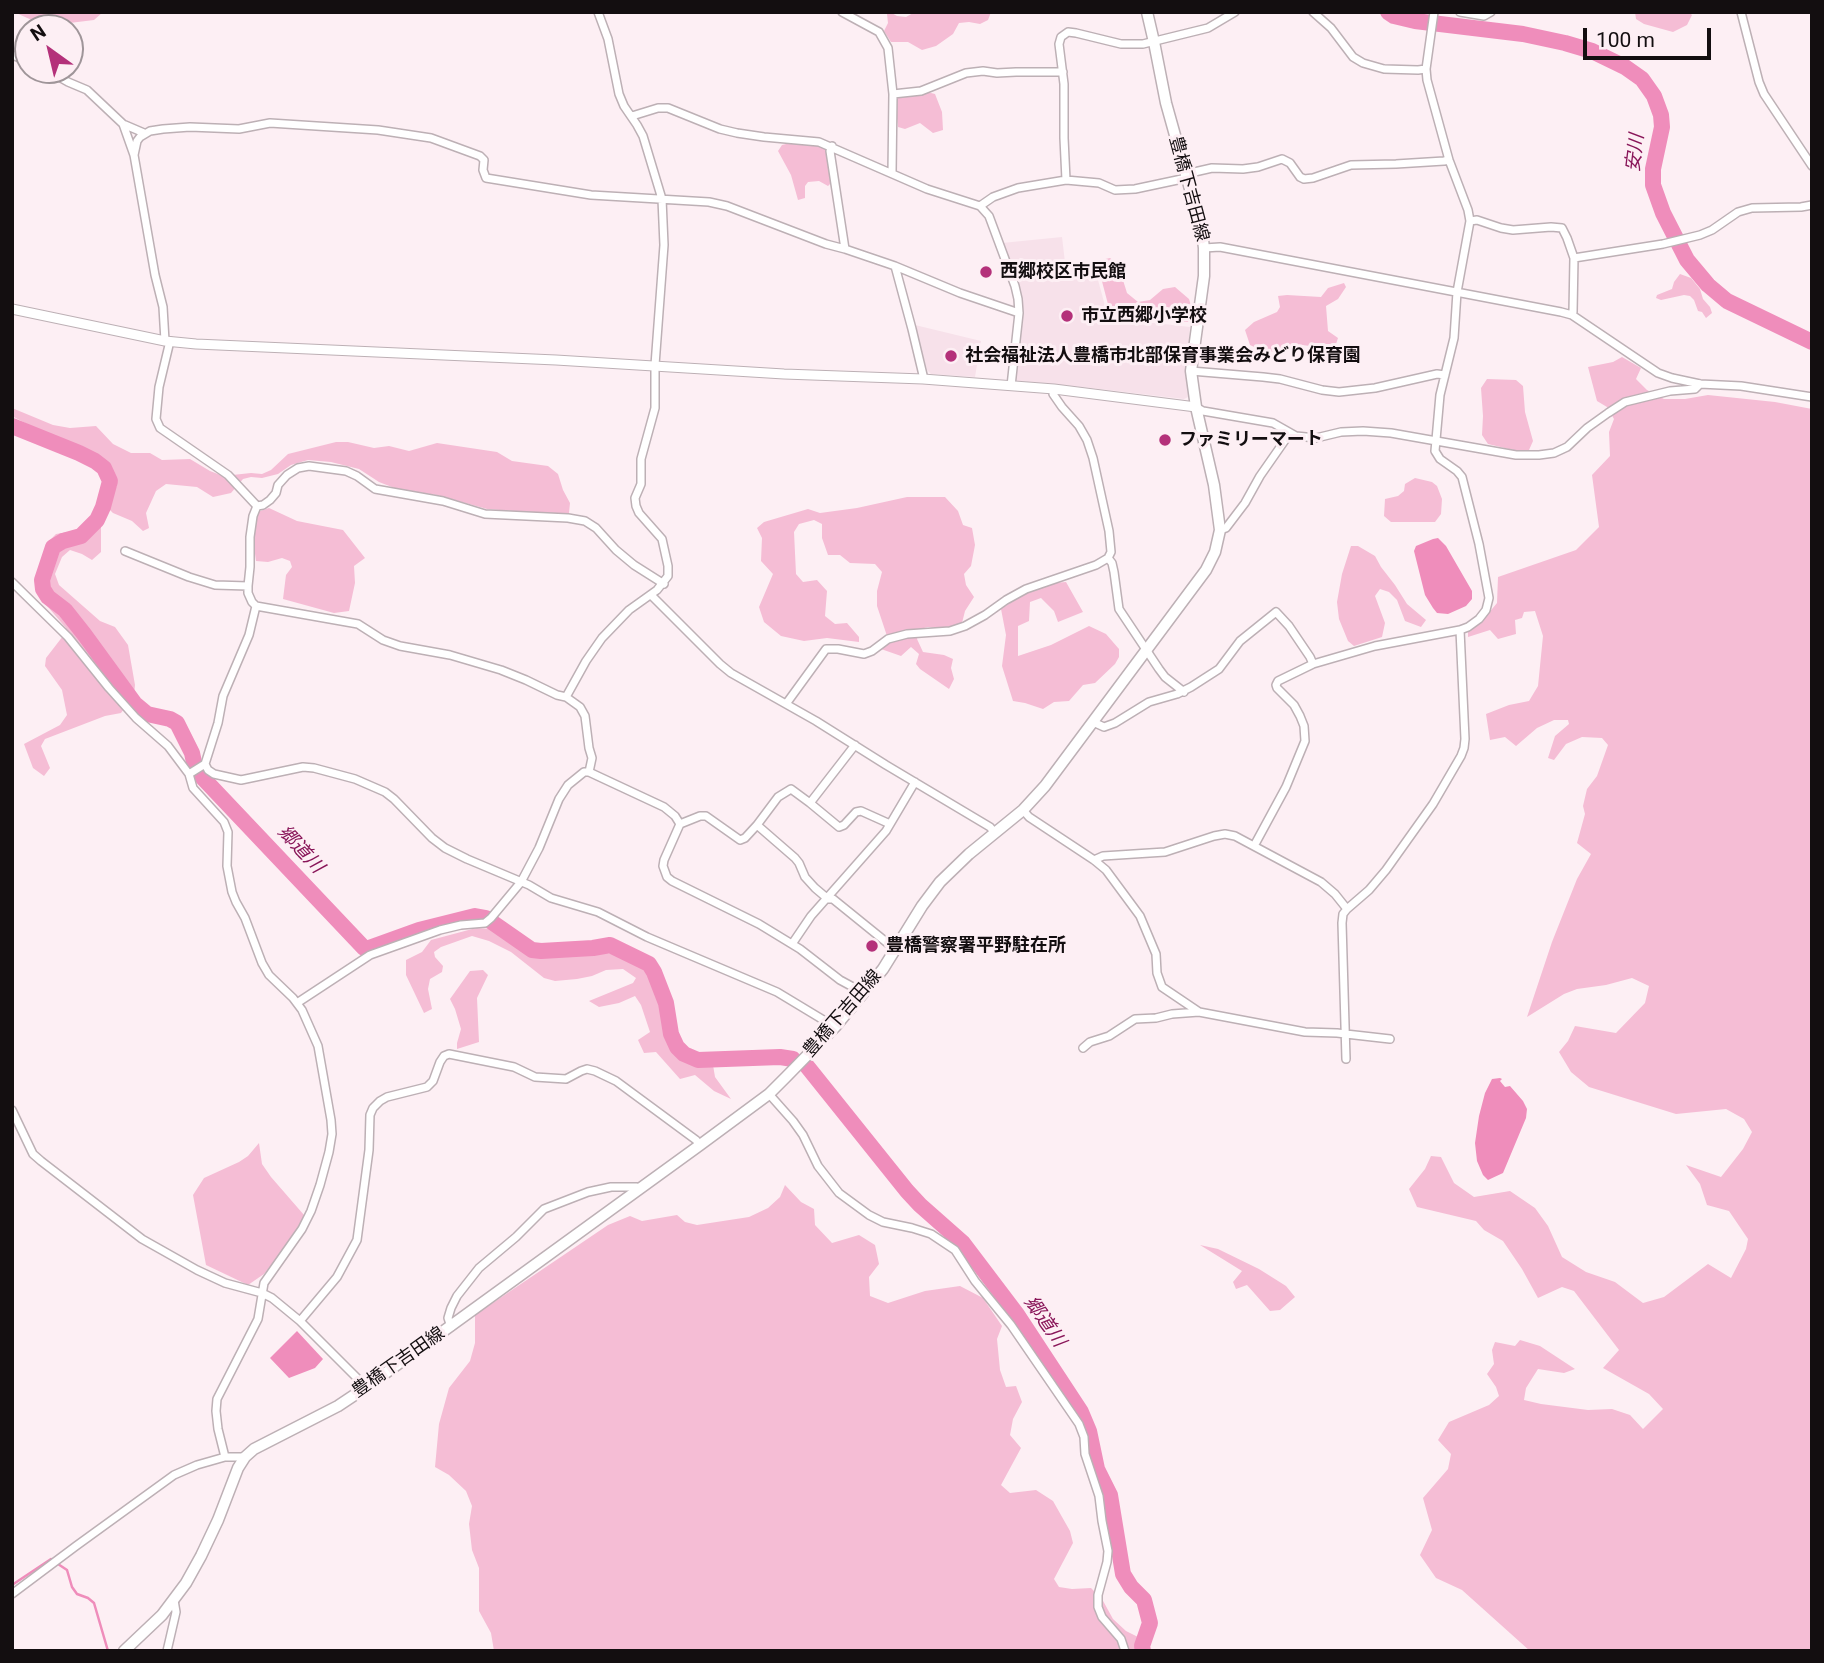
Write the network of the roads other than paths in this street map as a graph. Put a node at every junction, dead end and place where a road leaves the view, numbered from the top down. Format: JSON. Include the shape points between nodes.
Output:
{"nodes":[{"id":1,"x":598,"y":12,"type":"edge"},
{"id":2,"x":842,"y":12,"type":"edge"},
{"id":3,"x":1147,"y":12,"type":"edge"},
{"id":4,"x":1235,"y":12,"type":"edge"},
{"id":5,"x":1313,"y":12,"type":"edge"},
{"id":6,"x":1460,"y":12,"type":"edge"},
{"id":7,"x":1491,"y":12,"type":"edge"},
{"id":8,"x":1741,"y":12,"type":"edge"},
{"id":9,"x":1434,"y":13,"type":"edge"},
{"id":10,"x":1154,"y":42,"type":"junction"},
{"id":11,"x":1426,"y":69,"type":"junction"},
{"id":12,"x":1063,"y":72,"type":"junction"},
{"id":13,"x":75,"y":84,"type":"edge"},
{"id":14,"x":893,"y":94,"type":"junction"},
{"id":15,"x":632,"y":116,"type":"junction"},
{"id":16,"x":123,"y":124,"type":"junction"},
{"id":17,"x":144,"y":133,"type":"junction"},
{"id":18,"x":832,"y":146,"type":"junction"},
{"id":19,"x":134,"y":155,"type":"junction"},
{"id":20,"x":1449,"y":160,"type":"junction"},
{"id":21,"x":1812,"y":166,"type":"edge"},
{"id":22,"x":892,"y":173,"type":"junction"},
{"id":23,"x":1186,"y":177,"type":"junction"},
{"id":24,"x":1066,"y":180,"type":"junction"},
{"id":25,"x":662,"y":199,"type":"junction"},
{"id":26,"x":1812,"y":205,"type":"edge"},
{"id":27,"x":980,"y":206,"type":"junction"},
{"id":28,"x":1470,"y":220,"type":"junction"},
{"id":29,"x":1204,"y":248,"type":"junction"},
{"id":30,"x":845,"y":249,"type":"junction"},
{"id":31,"x":1574,"y":258,"type":"junction"},
{"id":32,"x":895,"y":266,"type":"junction"},
{"id":33,"x":1457,"y":292,"type":"junction"},
{"id":34,"x":12,"y":309,"type":"edge"},
{"id":35,"x":1019,"y":313,"type":"junction"},
{"id":36,"x":1572,"y":315,"type":"junction"},
{"id":37,"x":168,"y":341,"type":"junction"},
{"id":38,"x":655,"y":365,"type":"junction"},
{"id":39,"x":1191,"y":371,"type":"junction"},
{"id":40,"x":1445,"y":375,"type":"junction"},
{"id":41,"x":923,"y":379,"type":"junction"},
{"id":42,"x":1700,"y":384,"type":"junction"},
{"id":43,"x":1011,"y":386,"type":"junction"},
{"id":44,"x":1054,"y":389,"type":"junction"},
{"id":45,"x":1812,"y":397,"type":"edge"},
{"id":46,"x":1196,"y":408,"type":"junction"},
{"id":47,"x":1290,"y":433,"type":"junction"},
{"id":48,"x":1435,"y":440,"type":"junction"},
{"id":49,"x":257,"y":506,"type":"junction"},
{"id":50,"x":1220,"y":530,"type":"junction"},
{"id":51,"x":125,"y":551,"type":"dead end"},
{"id":52,"x":1108,"y":558,"type":"junction"},
{"id":53,"x":12,"y":582,"type":"edge"},
{"id":54,"x":664,"y":583,"type":"junction"},
{"id":55,"x":248,"y":586,"type":"junction"},
{"id":56,"x":651,"y":595,"type":"junction"},
{"id":57,"x":256,"y":606,"type":"junction"},
{"id":58,"x":1460,"y":630,"type":"junction"},
{"id":59,"x":1147,"y":651,"type":"junction"},
{"id":60,"x":1312,"y":664,"type":"junction"},
{"id":61,"x":1184,"y":692,"type":"junction"},
{"id":62,"x":566,"y":696,"type":"junction"},
{"id":63,"x":786,"y":704,"type":"junction"},
{"id":64,"x":1093,"y":722,"type":"junction"},
{"id":65,"x":855,"y":745,"type":"junction"},
{"id":66,"x":203,"y":765,"type":"junction"},
{"id":67,"x":589,"y":772,"type":"junction"},
{"id":68,"x":191,"y":773,"type":"junction"},
{"id":69,"x":915,"y":782,"type":"junction"},
{"id":70,"x":810,"y":803,"type":"junction"},
{"id":71,"x":1023,"y":810,"type":"junction"},
{"id":72,"x":680,"y":824,"type":"junction"},
{"id":73,"x":890,"y":824,"type":"junction"},
{"id":74,"x":757,"y":825,"type":"junction"},
{"id":75,"x":995,"y":833,"type":"junction"},
{"id":76,"x":1254,"y":846,"type":"junction"},
{"id":77,"x":1094,"y":860,"type":"junction"},
{"id":78,"x":521,"y":882,"type":"junction"},
{"id":79,"x":828,"y":899,"type":"junction"},
{"id":80,"x":1347,"y":909,"type":"junction"},
{"id":81,"x":792,"y":944,"type":"junction"},
{"id":82,"x":896,"y":950,"type":"junction"},
{"id":83,"x":864,"y":993,"type":"junction"},
{"id":84,"x":297,"y":1003,"type":"junction"},
{"id":85,"x":1199,"y":1012,"type":"junction"},
{"id":86,"x":835,"y":1027,"type":"junction"},
{"id":87,"x":1344,"y":1034,"type":"junction"},
{"id":88,"x":1390,"y":1039,"type":"dead end"},
{"id":89,"x":1083,"y":1048,"type":"dead end"},
{"id":90,"x":1346,"y":1059,"type":"dead end"},
{"id":91,"x":769,"y":1094,"type":"junction"},
{"id":92,"x":12,"y":1110,"type":"edge"},
{"id":93,"x":700,"y":1146,"type":"junction"},
{"id":94,"x":641,"y":1188,"type":"junction"},
{"id":95,"x":262,"y":1293,"type":"junction"},
{"id":96,"x":300,"y":1321,"type":"junction"},
{"id":97,"x":450,"y":1326,"type":"junction"},
{"id":98,"x":365,"y":1388,"type":"junction"},
{"id":99,"x":225,"y":1457,"type":"junction"},
{"id":100,"x":245,"y":1457,"type":"junction"},
{"id":101,"x":12,"y":1594,"type":"edge"},
{"id":102,"x":174,"y":1600,"type":"junction"},
{"id":103,"x":124,"y":1651,"type":"edge"},
{"id":104,"x":167,"y":1651,"type":"edge"},
{"id":105,"x":1125,"y":1651,"type":"edge"}],
"edges":[{"from":1,"to":15,"type":"street","via":[[619,94]]},
{"from":2,"to":14,"type":"street","via":[[883,38]]},
{"from":3,"to":10,"type":"main road","name":"豊橋下吉田線"},
{"from":4,"to":10,"type":"street","via":[[1208,28]]},
{"from":5,"to":11,"type":"street","via":[[1363,63],[1384,69]]},
{"from":6,"to":7,"type":"street","via":[[1484,16]]},
{"from":8,"to":21,"type":"street","via":[[1764,94]]},
{"from":9,"to":11,"type":"street"},
{"from":10,"to":12,"type":"street","via":[[1121,44],[1068,32],[1059,44]]},
{"from":10,"to":23,"type":"main road","name":"豊橋下吉田線"},
{"from":11,"to":20,"type":"street"},
{"from":12,"to":14,"type":"street","via":[[966,73],[921,91]]},
{"from":12,"to":24,"type":"street"},
{"from":13,"to":16,"type":"street"},
{"from":14,"to":22,"type":"street"},
{"from":15,"to":18,"type":"street","via":[[668,108],[737,133]]},
{"from":15,"to":25,"type":"street","via":[[643,136]]},
{"from":16,"to":17,"type":"street"},
{"from":16,"to":19,"type":"street"},
{"from":17,"to":19,"type":"street"},
{"from":17,"to":25,"type":"street","via":[[190,127],[239,129],[270,123],[402,132],[480,156],[486,178],[591,195]]},
{"from":18,"to":22,"type":"street"},
{"from":18,"to":30,"type":"street"},
{"from":19,"to":37,"type":"street"},
{"from":20,"to":23,"type":"street","via":[[1351,165],[1304,179],[1282,159],[1243,169],[1212,168]]},
{"from":20,"to":28,"type":"street"},
{"from":22,"to":27,"type":"street"},
{"from":23,"to":24,"type":"street","via":[[1115,190],[1099,183]]},
{"from":23,"to":29,"type":"main road","name":"豊橋下吉田線"},
{"from":24,"to":27,"type":"street","via":[[1018,188]]},
{"from":25,"to":30,"type":"street","via":[[727,206]]},
{"from":25,"to":38,"type":"street","via":[[664,245]]},
{"from":26,"to":31,"type":"street","via":[[1752,208],[1688,239]]},
{"from":27,"to":35,"type":"street","via":[[989,216],[1015,286]]},
{"from":28,"to":31,"type":"street","via":[[1513,230],[1562,228]]},
{"from":28,"to":33,"type":"street"},
{"from":29,"to":33,"type":"street","via":[[1220,247]]},
{"from":29,"to":39,"type":"main road","name":"豊橋下吉田線"},
{"from":30,"to":32,"type":"street"},
{"from":31,"to":36,"type":"street"},
{"from":32,"to":35,"type":"street"},
{"from":32,"to":41,"type":"street"},
{"from":33,"to":36,"type":"street"},
{"from":33,"to":40,"type":"street","via":[[1454,338]]},
{"from":34,"to":37,"type":"street"},
{"from":35,"to":43,"type":"street"},
{"from":36,"to":42,"type":"street","via":[[1658,373]]},
{"from":37,"to":38,"type":"street"},
{"from":37,"to":49,"type":"street","via":[[156,419],[160,428],[228,475]]},
{"from":38,"to":41,"type":"street"},
{"from":38,"to":54,"type":"street","via":[[654,416],[635,498],[639,513],[662,538],[668,566]]},
{"from":39,"to":40,"type":"street","via":[[1280,379],[1339,392]]},
{"from":39,"to":46,"type":"main road","name":"豊橋下吉田線"},
{"from":40,"to":48,"type":"street"},
{"from":41,"to":43,"type":"street"},
{"from":42,"to":45,"type":"street"},
{"from":42,"to":48,"type":"street","via":[[1695,389],[1625,402],[1554,453],[1516,455]]},
{"from":43,"to":44,"type":"street"},
{"from":44,"to":46,"type":"street"},
{"from":44,"to":52,"type":"street","via":[[1062,408],[1087,440],[1093,458],[1109,531]]},
{"from":46,"to":47,"type":"street","via":[[1273,423]]},
{"from":46,"to":50,"type":"main road","name":"豊橋下吉田線"},
{"from":47,"to":48,"type":"street","via":[[1317,438],[1363,431]]},
{"from":47,"to":50,"type":"street","via":[[1245,503]]},
{"from":48,"to":58,"type":"street","via":[[1440,459],[1462,477],[1489,598],[1479,620]]},
{"from":49,"to":54,"type":"street","via":[[270,500],[278,485],[298,468],[346,471],[375,489],[485,514],[585,521],[634,565]]},
{"from":49,"to":55,"type":"street"},
{"from":50,"to":59,"type":"main road","name":"豊橋下吉田線","via":[[1206,570]]},
{"from":51,"to":55,"type":"street","via":[[215,585]]},
{"from":52,"to":59,"type":"street","via":[[1119,609]]},
{"from":52,"to":63,"type":"street","via":[[1026,589],[950,631],[888,639],[864,654],[826,649]]},
{"from":53,"to":68,"type":"street"},
{"from":54,"to":56,"type":"street"},
{"from":55,"to":57,"type":"street"},
{"from":56,"to":62,"type":"street","via":[[602,638]]},
{"from":56,"to":63,"type":"street","via":[[720,664]]},
{"from":57,"to":62,"type":"street","via":[[358,624],[400,646],[500,670]]},
{"from":57,"to":66,"type":"street"},
{"from":58,"to":60,"type":"street"},
{"from":58,"to":80,"type":"street","via":[[1465,739],[1461,757],[1386,870]]},
{"from":59,"to":61,"type":"street","via":[[1165,677]]},
{"from":59,"to":64,"type":"main road","name":"豊橋下吉田線"},
{"from":60,"to":61,"type":"street","via":[[1276,612],[1240,641],[1219,669]]},
{"from":60,"to":76,"type":"street","via":[[1276,685],[1300,716],[1305,741]]},
{"from":61,"to":64,"type":"street","via":[[1149,702],[1104,727]]},
{"from":62,"to":67,"type":"street","via":[[585,716],[592,758]]},
{"from":63,"to":65,"type":"street"},
{"from":64,"to":71,"type":"main road","name":"豊橋下吉田線"},
{"from":65,"to":69,"type":"street"},
{"from":65,"to":70,"type":"street"},
{"from":66,"to":68,"type":"street"},
{"from":66,"to":78,"type":"street","via":[[214,774],[241,780],[303,766],[346,775],[385,792],[445,848]]},
{"from":67,"to":72,"type":"street","via":[[664,807]]},
{"from":67,"to":78,"type":"street","via":[[568,785],[559,799]]},
{"from":68,"to":84,"type":"street","via":[[194,788],[219,814],[228,832],[232,892],[262,964]]},
{"from":69,"to":73,"type":"street"},
{"from":69,"to":75,"type":"street"},
{"from":70,"to":73,"type":"street","via":[[839,827],[861,811]]},
{"from":70,"to":74,"type":"street","via":[[791,789],[778,797]]},
{"from":71,"to":75,"type":"main road","name":"豊橋下吉田線"},
{"from":71,"to":77,"type":"street"},
{"from":72,"to":74,"type":"street","via":[[706,816],[740,840]]},
{"from":72,"to":81,"type":"street","via":[[664,860],[667,877]]},
{"from":73,"to":79,"type":"street"},
{"from":74,"to":79,"type":"street","via":[[795,858],[804,877]]},
{"from":75,"to":82,"type":"main road","name":"豊橋下吉田線","via":[[940,882]]},
{"from":76,"to":77,"type":"street","via":[[1225,834],[1165,852]]},
{"from":76,"to":80,"type":"street","via":[[1321,883]]},
{"from":77,"to":85,"type":"street","via":[[1140,916],[1156,954],[1163,987]]},
{"from":78,"to":84,"type":"street","via":[[489,920],[440,930],[370,955]]},
{"from":78,"to":86,"type":"street","via":[[777,992]]},
{"from":79,"to":81,"type":"street"},
{"from":79,"to":82,"type":"street"},
{"from":80,"to":87,"type":"street","via":[[1342,923]]},
{"from":81,"to":83,"type":"street"},
{"from":82,"to":83,"type":"main road","name":"豊橋下吉田線"},
{"from":83,"to":86,"type":"main road","name":"豊橋下吉田線"},
{"from":84,"to":95,"type":"street","via":[[318,1046],[332,1134],[310,1211]]},
{"from":85,"to":87,"type":"street","via":[[1294,1030]]},
{"from":85,"to":89,"type":"street","via":[[1135,1019]]},
{"from":86,"to":91,"type":"main road","name":"豊橋下吉田線"},
{"from":87,"to":88,"type":"street"},
{"from":87,"to":90,"type":"street"},
{"from":91,"to":93,"type":"main road","name":"豊橋下吉田線"},
{"from":91,"to":105,"type":"street","via":[[803,1135],[839,1194],[883,1222],[931,1234],[954,1250],[1079,1424],[1108,1551],[1098,1607]]},
{"from":92,"to":95,"type":"street","via":[[33,1154],[142,1239],[225,1283]]},
{"from":93,"to":94,"type":"main road","name":"豊橋下吉田線"},
{"from":93,"to":96,"type":"street","via":[[595,1071],[587,1069],[566,1079],[535,1077],[514,1067],[444,1056],[427,1087],[387,1097],[373,1108],[357,1241],[337,1277]]},
{"from":94,"to":97,"type":"main road","name":"豊橋下吉田線"},
{"from":94,"to":97,"type":"street","via":[[611,1187],[544,1209],[479,1268],[451,1308]]},
{"from":95,"to":96,"type":"street"},
{"from":95,"to":99,"type":"street","via":[[258,1319],[217,1399]]},
{"from":96,"to":98,"type":"street"},
{"from":97,"to":98,"type":"main road","name":"豊橋下吉田線"},
{"from":98,"to":100,"type":"main road","name":"豊橋下吉田線"},
{"from":99,"to":100,"type":"street"},
{"from":99,"to":101,"type":"street","via":[[164,1482]]},
{"from":100,"to":102,"type":"main road","via":[[201,1556]]},
{"from":102,"to":103,"type":"main road"},
{"from":102,"to":104,"type":"street","via":[[176,1612]]}]}
